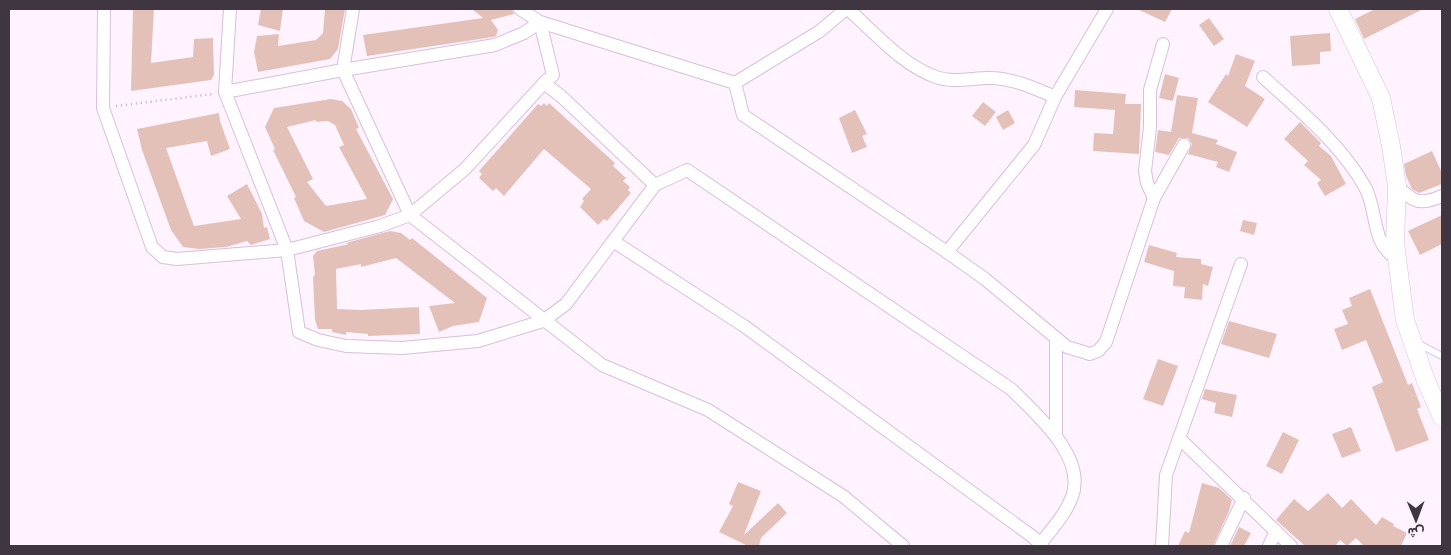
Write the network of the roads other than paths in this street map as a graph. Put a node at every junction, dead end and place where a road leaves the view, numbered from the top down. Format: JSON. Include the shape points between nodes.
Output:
{"nodes":[{"id":1,"x":104,"y":9,"type":"edge"},
{"id":2,"x":230,"y":9,"type":"edge"},
{"id":3,"x":353,"y":9,"type":"edge"},
{"id":4,"x":520,"y":9,"type":"edge"},
{"id":5,"x":847,"y":9,"type":"edge"},
{"id":6,"x":1107,"y":9,"type":"edge"},
{"id":7,"x":1338,"y":9,"type":"edge"},
{"id":8,"x":540,"y":22,"type":"junction"},
{"id":9,"x":1163,"y":44,"type":"dead end"},
{"id":10,"x":343,"y":70,"type":"junction"},
{"id":11,"x":1263,"y":77,"type":"dead end"},
{"id":12,"x":544,"y":83,"type":"junction"},
{"id":13,"x":735,"y":83,"type":"junction"},
{"id":14,"x":224,"y":92,"type":"junction"},
{"id":15,"x":1055,"y":97,"type":"junction"},
{"id":16,"x":1184,"y":145,"type":"dead end"},
{"id":17,"x":655,"y":185,"type":"junction"},
{"id":18,"x":1397,"y":186,"type":"junction"},
{"id":19,"x":1442,"y":196,"type":"edge"},
{"id":20,"x":1154,"y":198,"type":"junction"},
{"id":21,"x":410,"y":215,"type":"junction"},
{"id":22,"x":613,"y":242,"type":"junction"},
{"id":23,"x":287,"y":250,"type":"junction"},
{"id":24,"x":946,"y":252,"type":"junction"},
{"id":25,"x":1396,"y":258,"type":"junction"},
{"id":26,"x":1241,"y":264,"type":"dead end"},
{"id":27,"x":543,"y":321,"type":"junction"},
{"id":28,"x":1056,"y":339,"type":"junction"},
{"id":29,"x":1412,"y":340,"type":"junction"},
{"id":30,"x":1442,"y":356,"type":"edge"},
{"id":31,"x":1442,"y":417,"type":"edge"},
{"id":32,"x":1056,"y":434,"type":"junction"},
{"id":33,"x":1180,"y":438,"type":"junction"},
{"id":34,"x":1244,"y":498,"type":"junction"},
{"id":35,"x":1276,"y":531,"type":"junction"},
{"id":36,"x":1041,"y":545,"type":"edge"},
{"id":37,"x":903,"y":546,"type":"edge"},
{"id":38,"x":1162,"y":546,"type":"edge"},
{"id":39,"x":1221,"y":546,"type":"edge"},
{"id":40,"x":1269,"y":546,"type":"edge"},
{"id":41,"x":1291,"y":546,"type":"edge"}],
"edges":[{"from":1,"to":23,"type":"street","via":[[102,108],[152,247],[163,257],[177,259]]},
{"from":2,"to":14,"type":"street"},
{"from":3,"to":10,"type":"street"},
{"from":4,"to":8,"type":"street"},
{"from":5,"to":13,"type":"street","via":[[820,31]]},
{"from":5,"to":15,"type":"street","via":[[912,65],[937,78],[999,79],[1025,83]]},
{"from":6,"to":15,"type":"street"},
{"from":7,"to":18,"type":"street","via":[[1381,98]]},
{"from":8,"to":10,"type":"street","via":[[524,33],[495,45]]},
{"from":8,"to":12,"type":"street","via":[[553,75]]},
{"from":8,"to":13,"type":"street"},
{"from":9,"to":20,"type":"street","via":[[1150,90],[1145,171]]},
{"from":10,"to":14,"type":"street"},
{"from":10,"to":21,"type":"street"},
{"from":11,"to":25,"type":"street","via":[[1345,158],[1365,188],[1382,246],[1386,253]]},
{"from":12,"to":17,"type":"street","via":[[562,96]]},
{"from":12,"to":21,"type":"street","via":[[465,168]]},
{"from":13,"to":24,"type":"street","via":[[743,116]]},
{"from":14,"to":23,"type":"street"},
{"from":15,"to":24,"type":"street","via":[[1034,145]]},
{"from":16,"to":20,"type":"street"},
{"from":17,"to":22,"type":"street"},
{"from":17,"to":32,"type":"street","via":[[687,170],[1011,389]]},
{"from":18,"to":19,"type":"street","via":[[1417,202],[1424,203]]},
{"from":18,"to":25,"type":"street"},
{"from":20,"to":28,"type":"street","via":[[1106,342],[1090,354],[1067,347]]},
{"from":21,"to":23,"type":"street"},
{"from":21,"to":27,"type":"street"},
{"from":22,"to":27,"type":"street","via":[[566,304]]},
{"from":22,"to":36,"type":"street","via":[[744,326]]},
{"from":23,"to":27,"type":"street","via":[[299,332],[318,340],[346,346],[412,347],[478,341]]},
{"from":24,"to":28,"type":"street","via":[[985,279]]},
{"from":25,"to":29,"type":"street","via":[[1405,320]]},
{"from":26,"to":33,"type":"street"},
{"from":27,"to":37,"type":"street","via":[[602,365],[708,410],[843,496]]},
{"from":28,"to":32,"type":"street"},
{"from":29,"to":30,"type":"lane"},
{"from":29,"to":31,"type":"street"},
{"from":32,"to":36,"type":"street","via":[[1076,475],[1073,494],[1062,517]]},
{"from":33,"to":34,"type":"street"},
{"from":33,"to":38,"type":"street","via":[[1166,475]]},
{"from":34,"to":35,"type":"street"},
{"from":34,"to":39,"type":"street"},
{"from":35,"to":40,"type":"street"},
{"from":35,"to":41,"type":"street"}]}
